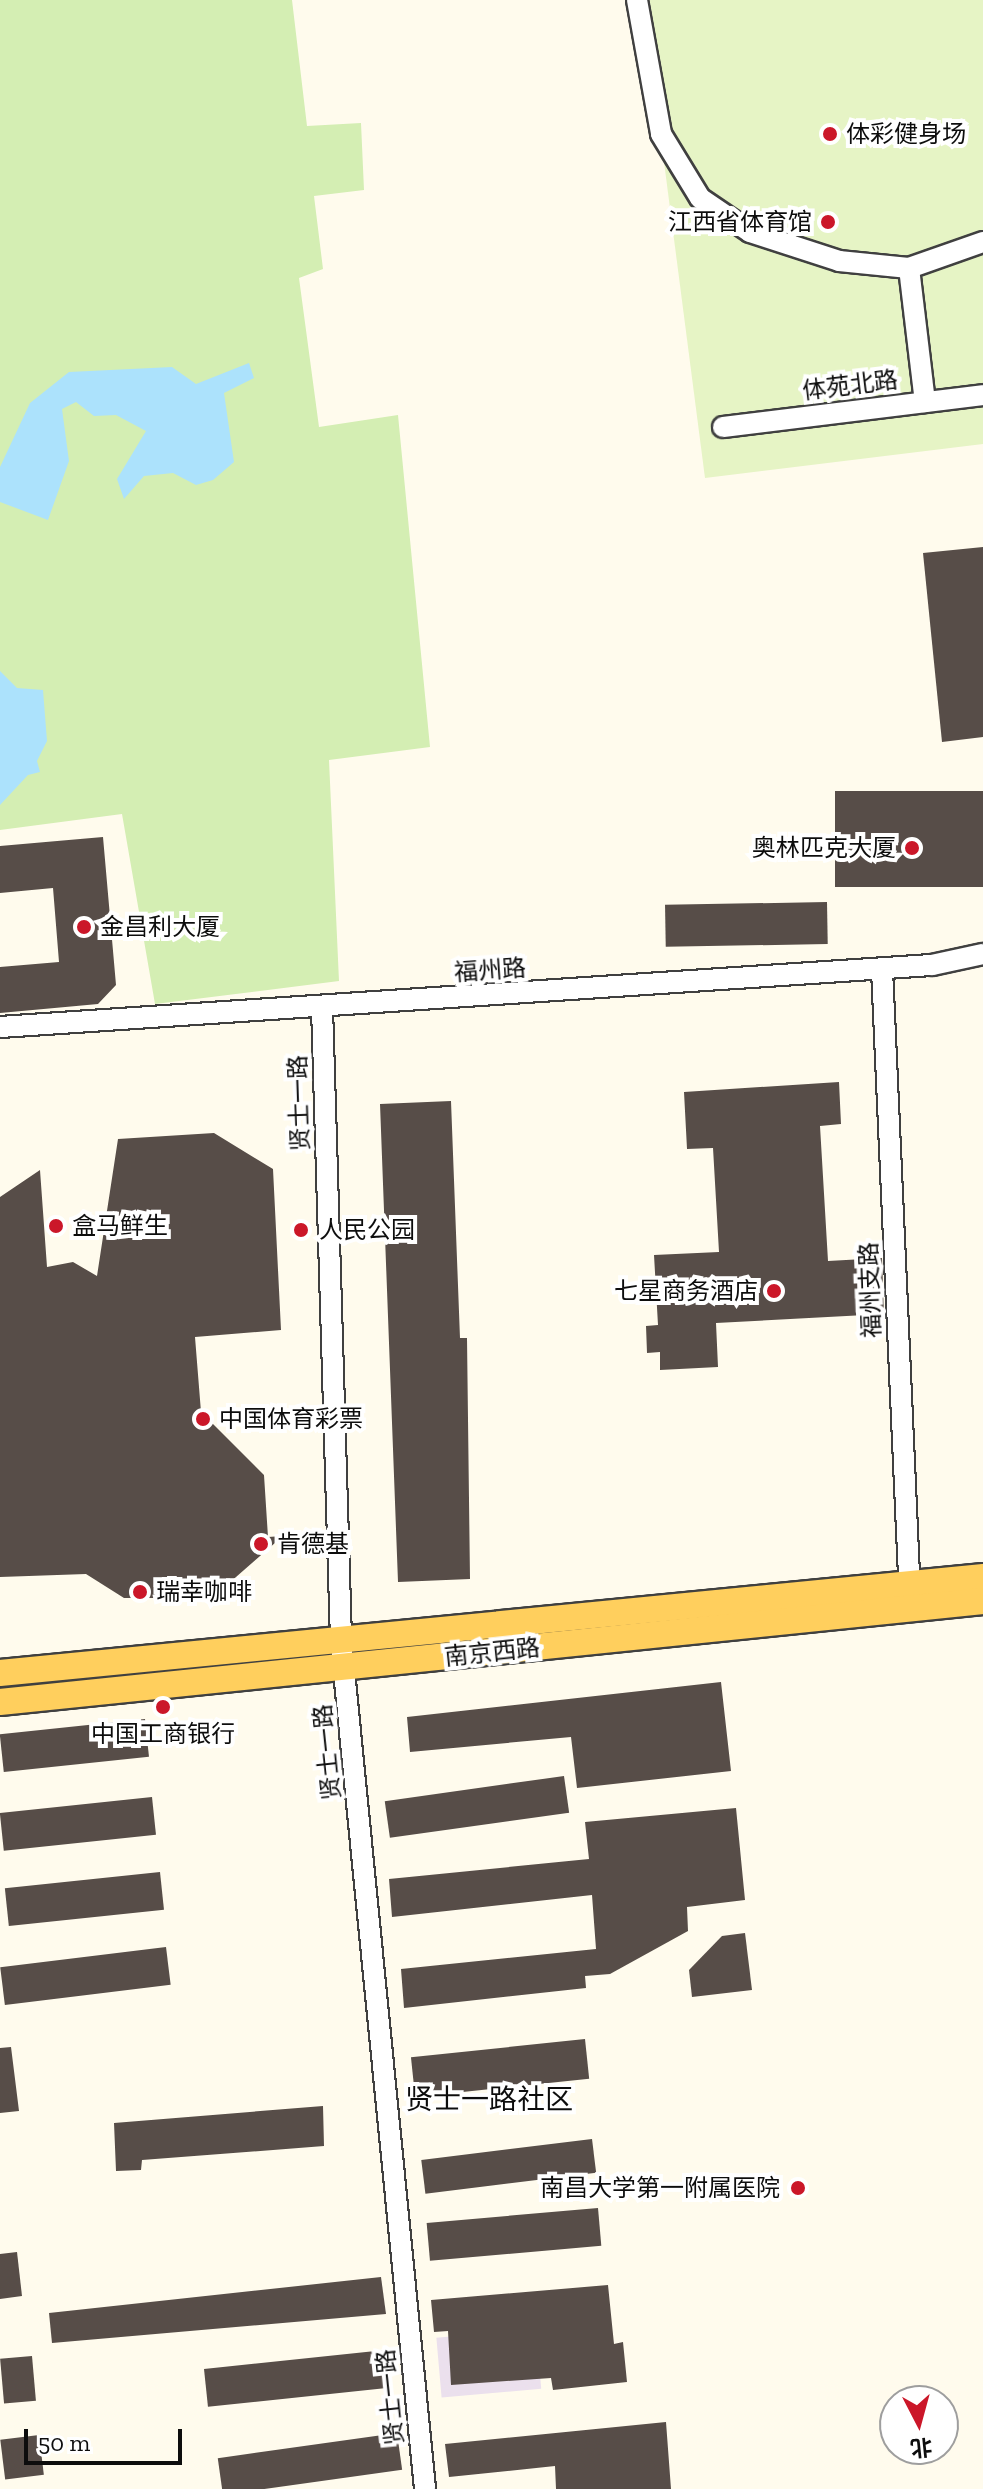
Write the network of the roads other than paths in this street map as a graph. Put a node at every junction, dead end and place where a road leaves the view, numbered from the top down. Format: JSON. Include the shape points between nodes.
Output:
{"nodes":[{"id":1,"x":637,"y":0,"type":"edge"},
{"id":2,"x":983,"y":242,"type":"edge"},
{"id":3,"x":909,"y":268,"type":"junction"},
{"id":4,"x":983,"y":395,"type":"edge"},
{"id":5,"x":925,"y":402,"type":"junction"},
{"id":6,"x":723,"y":427,"type":"dead end"},
{"id":7,"x":983,"y":954,"type":"edge"},
{"id":8,"x":882,"y":969,"type":"junction"},
{"id":9,"x":322,"y":1007,"type":"junction"},
{"id":10,"x":0,"y":1027,"type":"edge"},
{"id":11,"x":983,"y":1577,"type":"edge"},
{"id":12,"x":910,"y":1598,"type":"junction"},
{"id":13,"x":983,"y":1601,"type":"edge"},
{"id":14,"x":341,"y":1641,"type":"junction"},
{"id":15,"x":345,"y":1667,"type":"junction"},
{"id":16,"x":0,"y":1673,"type":"edge"},
{"id":17,"x":0,"y":1702,"type":"edge"},
{"id":18,"x":425,"y":2489,"type":"edge"}],
"edges":[{"from":1,"to":3,"type":"street","via":[[661,134],[700,198],[750,232],[839,261]]},
{"from":2,"to":3,"type":"street"},
{"from":3,"to":5,"type":"street"},
{"from":4,"to":5,"type":"street","name":"体苑北路"},
{"from":5,"to":6,"type":"street","name":"体苑北路"},
{"from":7,"to":8,"type":"street","name":"福州路"},
{"from":8,"to":9,"type":"street","name":"福州路"},
{"from":8,"to":12,"type":"street","name":"福州支路"},
{"from":9,"to":10,"type":"street","name":"福州路"},
{"from":9,"to":14,"type":"street","name":"贤士一路"},
{"from":11,"to":12,"type":"main road","name":"南京西路"},
{"from":12,"to":13,"type":"main road","name":"南京西路"},
{"from":12,"to":14,"type":"main road","name":"南京西路"},
{"from":12,"to":15,"type":"main road","name":"南京西路"},
{"from":14,"to":15,"type":"street","name":"贤士一路"},
{"from":14,"to":16,"type":"main road","name":"南京西路"},
{"from":15,"to":17,"type":"main road","name":"南京西路"},
{"from":15,"to":18,"type":"street","name":"贤士一路"}]}
